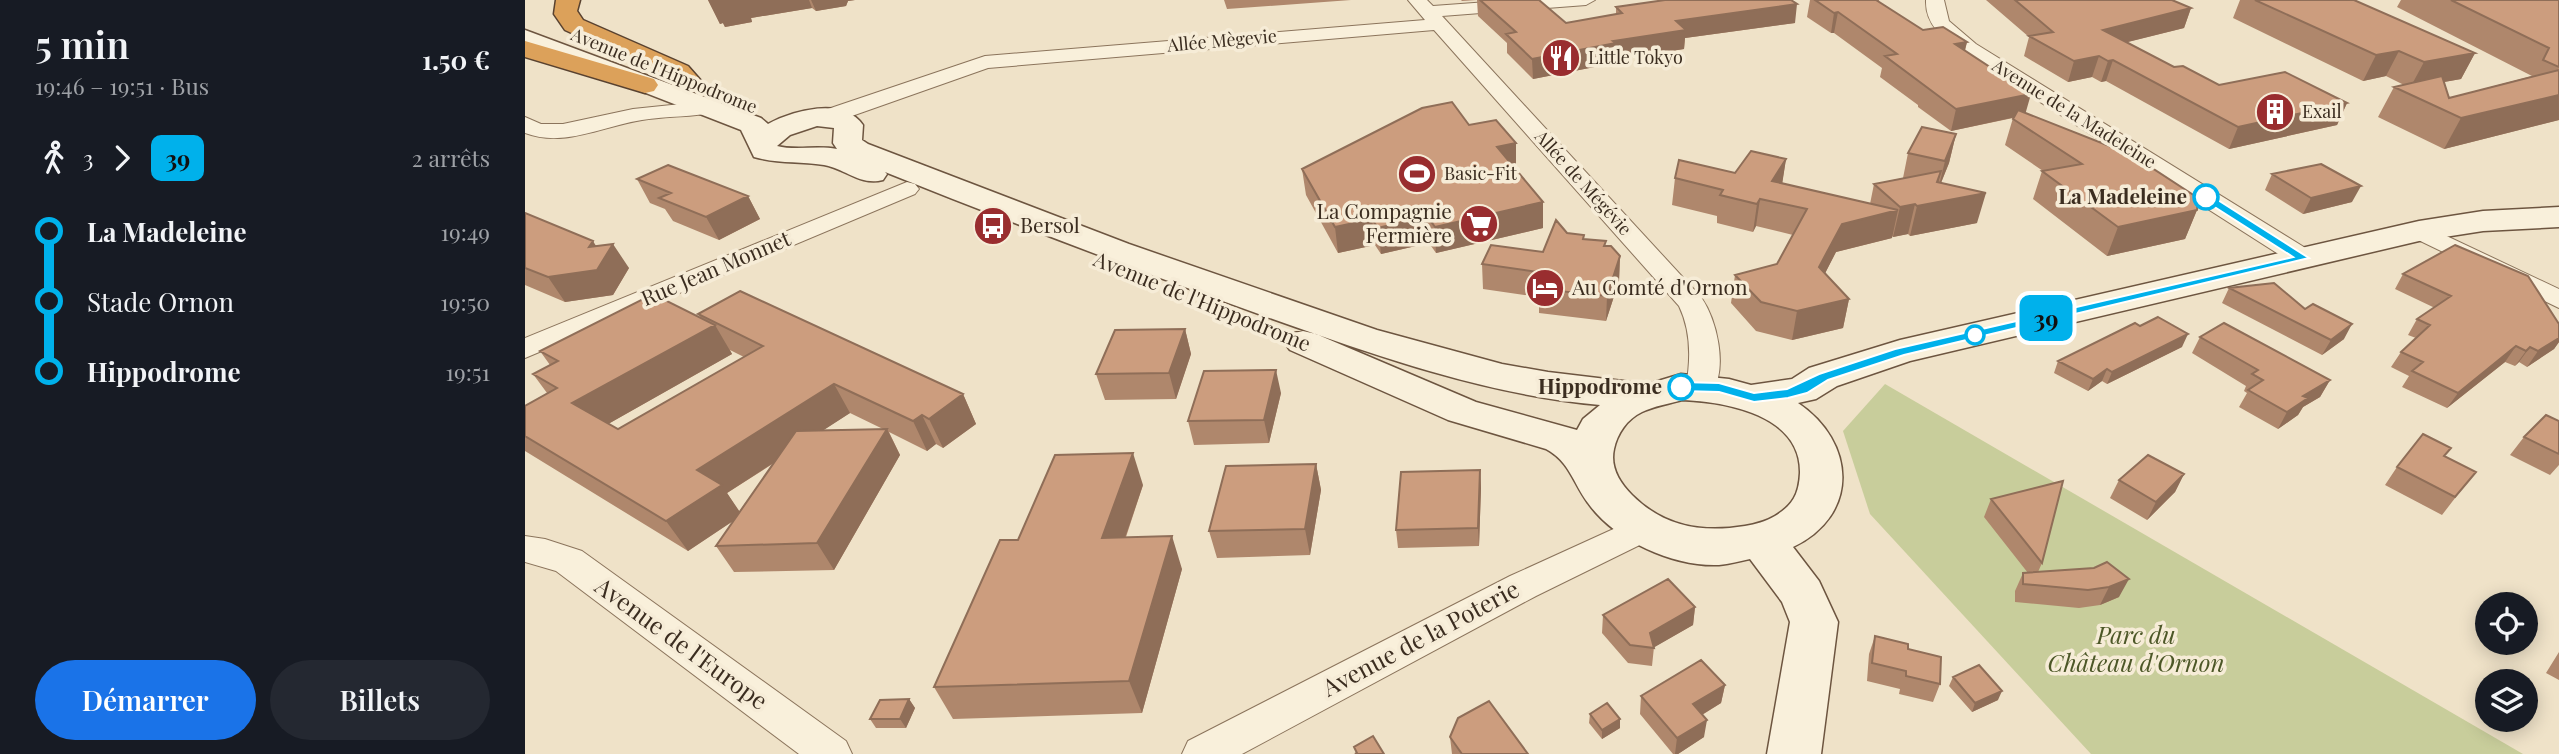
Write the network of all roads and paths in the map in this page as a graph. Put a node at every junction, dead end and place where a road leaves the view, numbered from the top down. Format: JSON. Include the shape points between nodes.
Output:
{"nodes":[{"id":1,"x":568,"y":0,"type":"edge"},
{"id":2,"x":1586,"y":0,"type":"edge"},
{"id":3,"x":1935,"y":0,"type":"edge"},
{"id":4,"x":1428,"y":12,"type":"edge"},
{"id":5,"x":525,"y":15,"type":"edge"},
{"id":6,"x":525,"y":37,"type":"edge"},
{"id":7,"x":525,"y":49,"type":"edge"},
{"id":8,"x":690,"y":83,"type":"junction"},
{"id":9,"x":651,"y":87,"type":"junction"},
{"id":10,"x":710,"y":107,"type":"junction"},
{"id":11,"x":633,"y":115,"type":"junction"},
{"id":12,"x":525,"y":124,"type":"edge"},
{"id":13,"x":825,"y":131,"type":"junction"},
{"id":14,"x":907,"y":189,"type":"junction"},
{"id":15,"x":2559,"y":217,"type":"edge"},
{"id":16,"x":2420,"y":231,"type":"junction"},
{"id":17,"x":2303,"y":258,"type":"junction"},
{"id":18,"x":2559,"y":300,"type":"edge"},
{"id":19,"x":525,"y":349,"type":"edge"},
{"id":20,"x":1866,"y":361,"type":"junction"},
{"id":21,"x":1701,"y":386,"type":"junction"},
{"id":22,"x":1643,"y":395,"type":"junction"},
{"id":23,"x":1754,"y":397,"type":"junction"},
{"id":24,"x":1805,"y":431,"type":"junction"},
{"id":25,"x":1591,"y":470,"type":"junction"},
{"id":26,"x":1642,"y":529,"type":"junction"},
{"id":27,"x":1762,"y":541,"type":"junction"},
{"id":28,"x":525,"y":549,"type":"edge"},
{"id":29,"x":831,"y":754,"type":"edge"},
{"id":30,"x":1203,"y":754,"type":"edge"},
{"id":31,"x":1794,"y":754,"type":"edge"}],
"edges":[{"from":1,"to":8,"type":"highway","via":[[563,9],[573,25],[679,72]]},
{"from":2,"to":4,"type":"street","name":"Allée Mègevie"},
{"from":3,"to":17,"type":"street","name":"Avenue de la Madeleine","via":[[1941,25],[1969,48]]},
{"from":4,"to":13,"type":"street","name":"Allée Mègevie","via":[[1006,59]]},
{"from":4,"to":21,"type":"street","name":"Allée de Mégévie","via":[[1691,303],[1702,324]]},
{"from":5,"to":8,"type":"main road","name":"Avenue de l'Hippodrome"},
{"from":6,"to":9,"type":"main road","name":"Avenue de l'Hippodrome"},
{"from":7,"to":9,"type":"highway"},
{"from":8,"to":13,"type":"main road","name":"Avenue de l'Hippodrome"},
{"from":9,"to":10,"type":"main road","name":"Avenue de l'Hippodrome"},
{"from":9,"to":11,"type":"street","via":[[658,95]]},
{"from":10,"to":11,"type":"street"},
{"from":10,"to":13,"type":"main road","name":"Avenue de l'Hippodrome","via":[[756,127],[770,154]]},
{"from":11,"to":12,"type":"street","via":[[566,130],[536,130]]},
{"from":13,"to":14,"type":"main road","name":"Avenue de l'Hippodrome","via":[[832,157]]},
{"from":13,"to":22,"type":"main road","name":"Avenue de l'Hippodrome","via":[[894,165],[1194,280],[1373,341],[1497,377]]},
{"from":14,"to":19,"type":"street","name":"Rue Jean Monnet"},
{"from":14,"to":25,"type":"main road","name":"Avenue de l'Hippodrome","via":[[1175,290],[1462,411],[1561,439],[1574,446]]},
{"from":15,"to":16,"type":"main road","via":[[2483,220]]},
{"from":16,"to":17,"type":"main road"},
{"from":16,"to":18,"type":"street"},
{"from":17,"to":20,"type":"main road"},
{"from":20,"to":23,"type":"main road","via":[[1802,390]]},
{"from":20,"to":24,"type":"main road","via":[[1806,405]]},
{"from":21,"to":22,"type":"main road"},
{"from":21,"to":23,"type":"main road"},
{"from":22,"to":25,"type":"main road","via":[[1601,425],[1590,454]]},
{"from":23,"to":24,"type":"main road","via":[[1783,412]]},
{"from":24,"to":27,"type":"main road","via":[[1821,463],[1820,493],[1804,518],[1779,536]]},
{"from":25,"to":26,"type":"main road","via":[[1608,502]]},
{"from":26,"to":27,"type":"main road","via":[[1702,547]]},
{"from":26,"to":30,"type":"street","name":"Avenue de la Poterie","via":[[1523,586]]},
{"from":27,"to":31,"type":"main road","via":[[1802,594],[1814,622]]},
{"from":28,"to":29,"type":"street","name":"Avenue de l'Europe","via":[[569,561]]}]}
